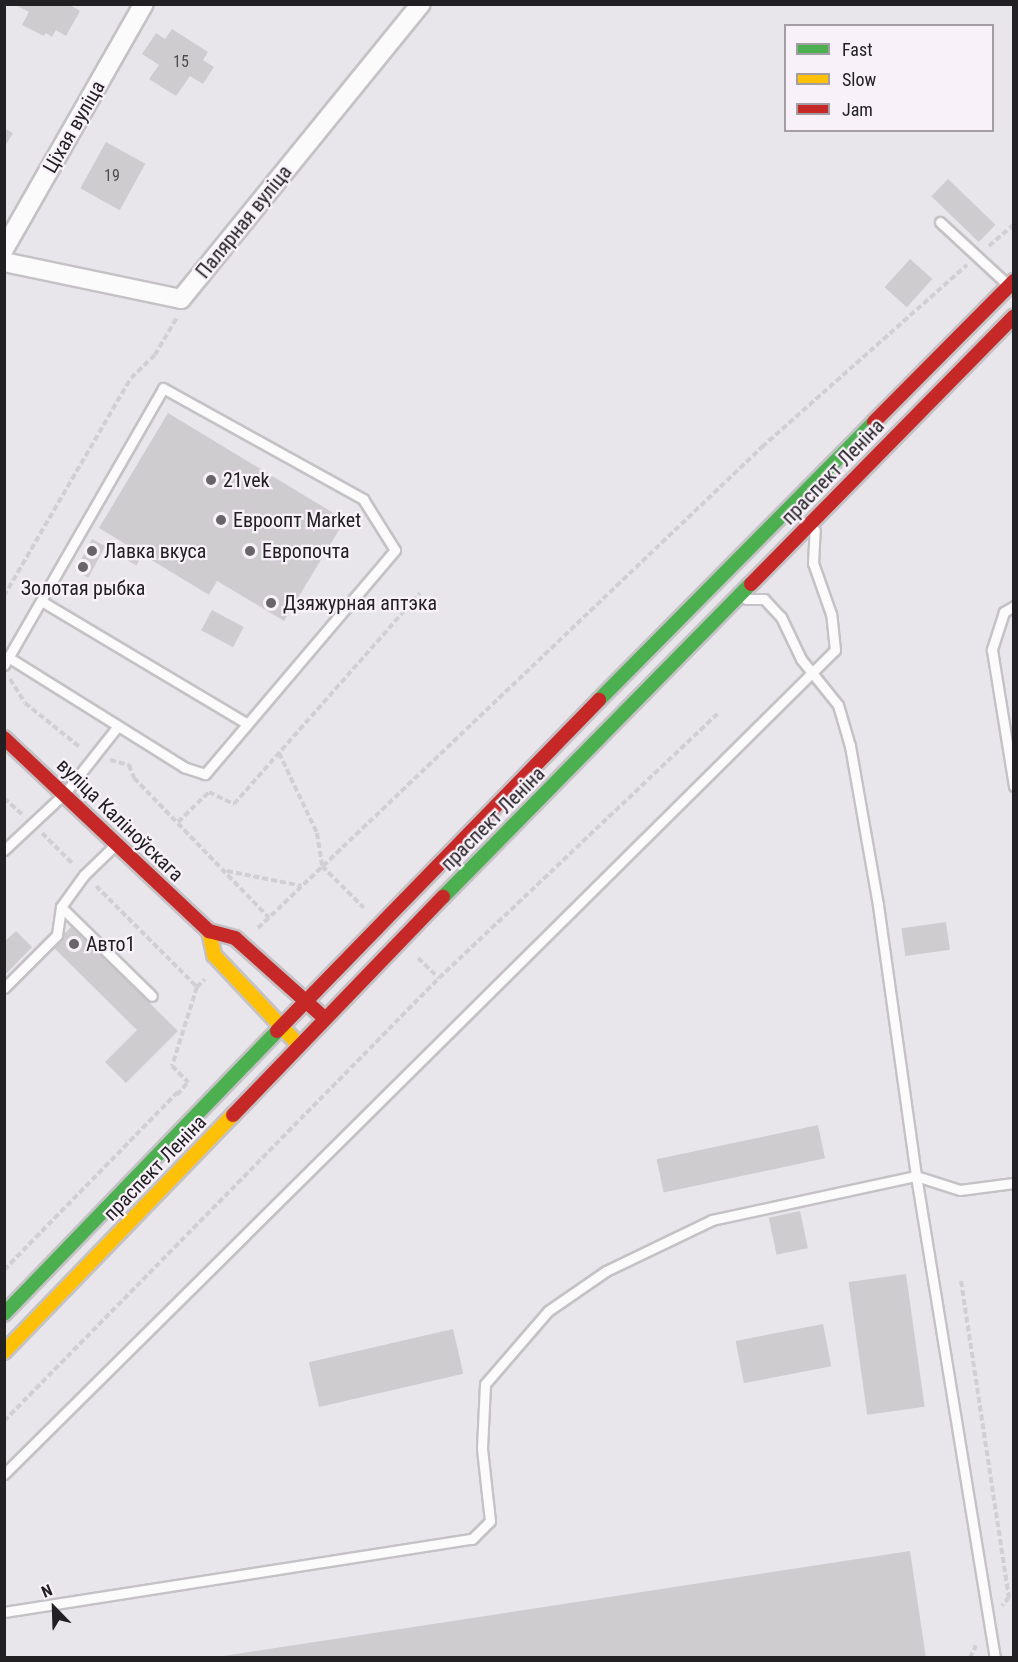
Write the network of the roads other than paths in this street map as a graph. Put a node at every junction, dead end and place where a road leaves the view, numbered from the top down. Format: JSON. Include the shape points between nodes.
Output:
{"nodes":[{"id":1,"x":144,"y":4,"type":"edge"},
{"id":2,"x":421,"y":4,"type":"edge"},
{"id":3,"x":940,"y":222,"type":"dead end"},
{"id":4,"x":4,"y":249,"type":"edge"},
{"id":5,"x":4,"y":262,"type":"edge"},
{"id":6,"x":1011,"y":283,"type":"edge"},
{"id":7,"x":1014,"y":316,"type":"edge"},
{"id":8,"x":816,"y":517,"type":"junction"},
{"id":9,"x":736,"y":599,"type":"junction"},
{"id":10,"x":43,"y":602,"type":"junction"},
{"id":11,"x":1014,"y":606,"type":"edge"},
{"id":12,"x":8,"y":662,"type":"edge"},
{"id":13,"x":812,"y":675,"type":"junction"},
{"id":14,"x":246,"y":723,"type":"junction"},
{"id":15,"x":118,"y":726,"type":"junction"},
{"id":16,"x":4,"y":738,"type":"edge"},
{"id":17,"x":1014,"y":786,"type":"edge"},
{"id":18,"x":65,"y":794,"type":"junction"},
{"id":19,"x":117,"y":843,"type":"junction"},
{"id":20,"x":4,"y":850,"type":"edge"},
{"id":21,"x":61,"y":907,"type":"junction"},
{"id":22,"x":209,"y":931,"type":"junction"},
{"id":23,"x":4,"y":988,"type":"edge"},
{"id":24,"x":152,"y":996,"type":"dead end"},
{"id":25,"x":306,"y":1001,"type":"junction"},
{"id":26,"x":325,"y":1018,"type":"junction"},
{"id":27,"x":281,"y":1027,"type":"junction"},
{"id":28,"x":300,"y":1045,"type":"junction"},
{"id":29,"x":916,"y":1176,"type":"junction"},
{"id":30,"x":1014,"y":1183,"type":"edge"},
{"id":31,"x":4,"y":1314,"type":"edge"},
{"id":32,"x":4,"y":1352,"type":"edge"},
{"id":33,"x":4,"y":1474,"type":"edge"},
{"id":34,"x":4,"y":1612,"type":"edge"},
{"id":35,"x":995,"y":1658,"type":"edge"}],
"edges":[{"from":1,"to":4,"type":"street","name":"Ціхая вуліца"},
{"from":2,"to":5,"type":"street","name":"Палярная вуліца","via":[[181,299]]},
{"from":3,"to":6,"type":"lane"},
{"from":6,"to":25,"type":"main road","name":"праспект Леніна"},
{"from":7,"to":8,"type":"main road","name":"праспект Леніна"},
{"from":8,"to":9,"type":"main road","name":"праспект Леніна"},
{"from":8,"to":13,"type":"lane","via":[[813,562],[831,614],[835,650]]},
{"from":9,"to":13,"type":"lane","via":[[764,599],[781,617]]},
{"from":9,"to":26,"type":"main road","name":"праспект Леніна"},
{"from":10,"to":12,"type":"lane"},
{"from":10,"to":14,"type":"lane"},
{"from":10,"to":14,"type":"lane","via":[[163,388],[363,499],[395,550]]},
{"from":11,"to":17,"type":"lane","via":[[1004,612],[992,650]]},
{"from":12,"to":15,"type":"lane"},
{"from":13,"to":29,"type":"lane","via":[[838,705],[850,746],[885,951]]},
{"from":13,"to":33,"type":"lane"},
{"from":14,"to":15,"type":"lane","via":[[205,774],[189,770]]},
{"from":15,"to":18,"type":"lane"},
{"from":16,"to":18,"type":"main road","name":"вуліца Каліноўскага"},
{"from":18,"to":19,"type":"main road","name":"вуліца Каліноўскага"},
{"from":18,"to":20,"type":"lane"},
{"from":19,"to":21,"type":"lane","via":[[84,875]]},
{"from":19,"to":22,"type":"main road","name":"вуліца Каліноўскага"},
{"from":21,"to":23,"type":"lane","via":[[57,935]]},
{"from":21,"to":24,"type":"lane"},
{"from":22,"to":25,"type":"main road","name":"вуліца Каліноўскага","via":[[235,938]]},
{"from":22,"to":27,"type":"main road","name":"вуліца Каліноўскага","via":[[214,955]]},
{"from":25,"to":26,"type":"main road","name":"вуліца Каліноўскага"},
{"from":25,"to":27,"type":"main road","name":"праспект Леніна"},
{"from":26,"to":28,"type":"main road","name":"праспект Леніна"},
{"from":27,"to":28,"type":"main road","name":"вуліца Каліноўскага"},
{"from":27,"to":31,"type":"main road","name":"праспект Леніна"},
{"from":28,"to":32,"type":"main road","name":"праспект Леніна"},
{"from":29,"to":30,"type":"lane","via":[[960,1190]]},
{"from":29,"to":34,"type":"lane","via":[[712,1220],[606,1271],[548,1311],[485,1384],[482,1448],[490,1521],[472,1539]]},
{"from":29,"to":35,"type":"lane"}]}
